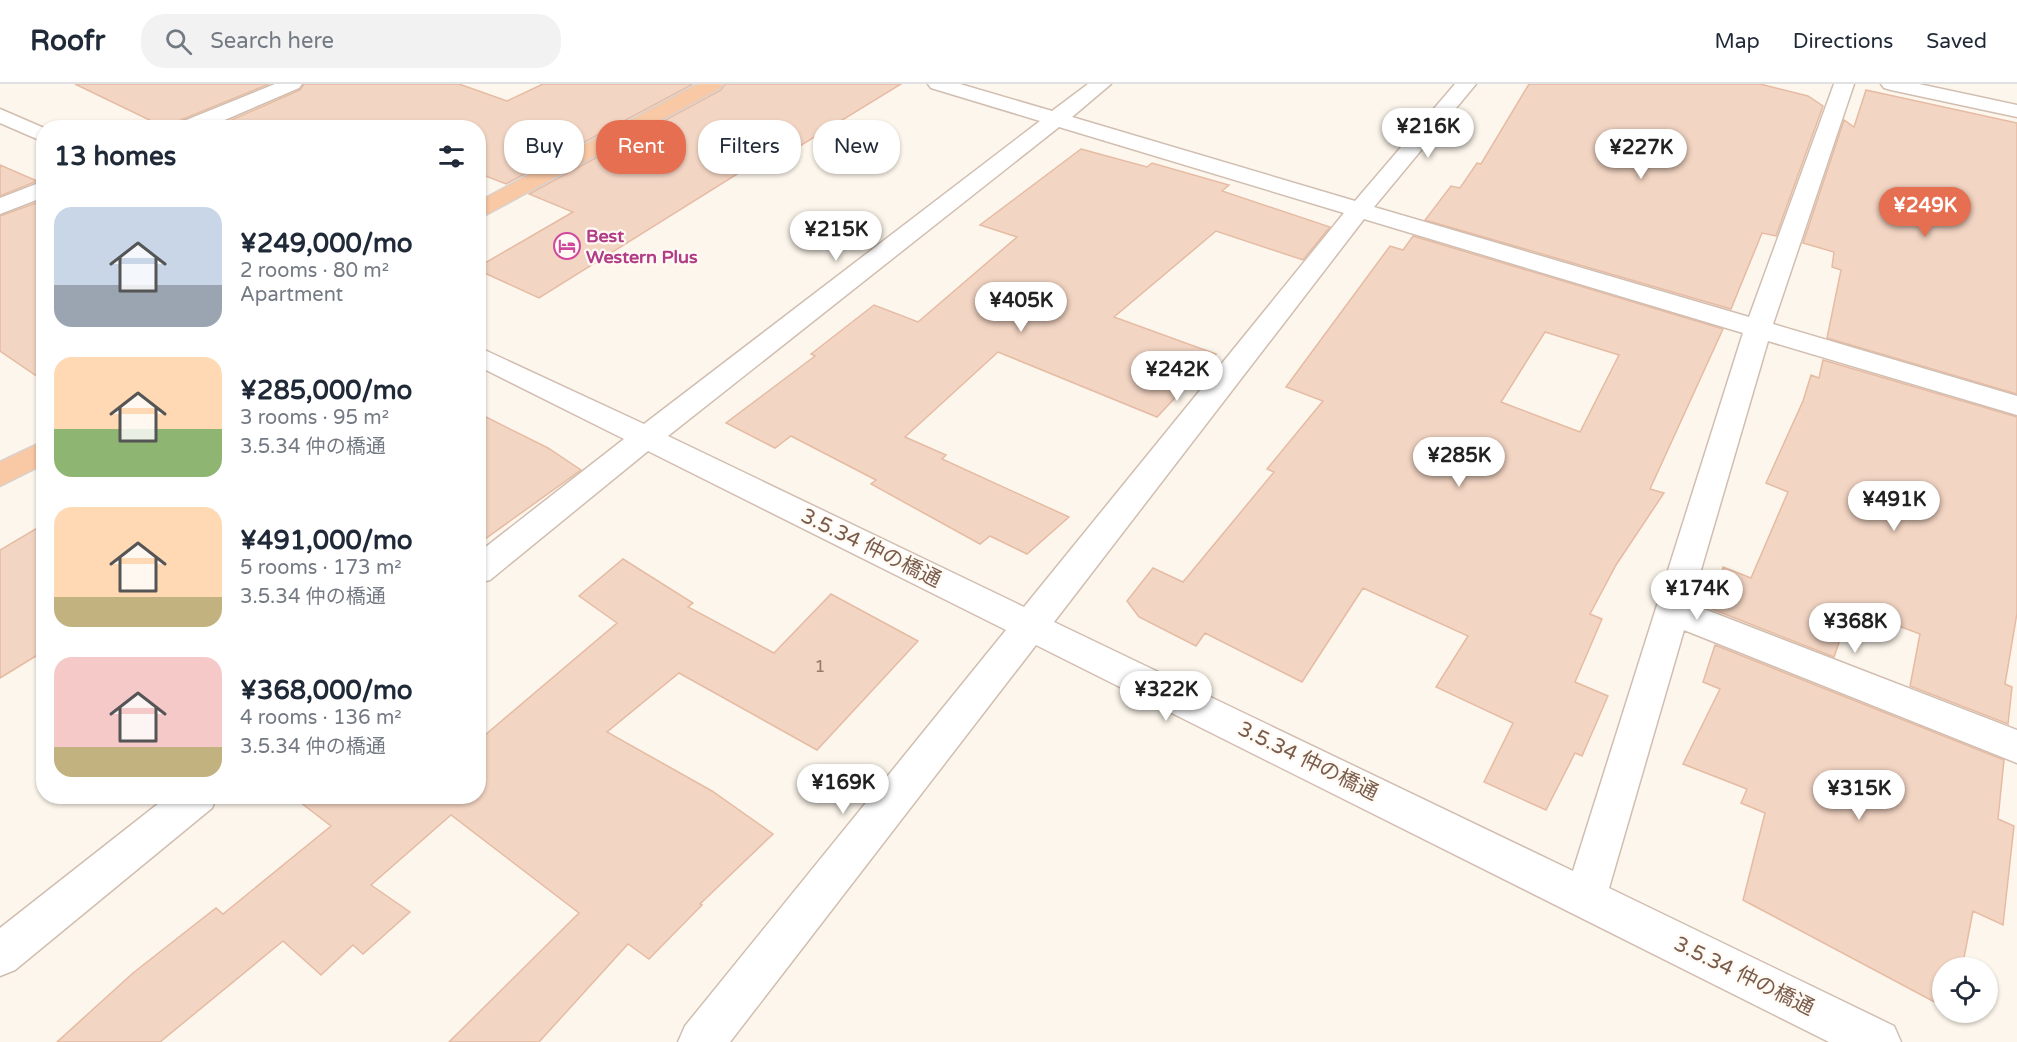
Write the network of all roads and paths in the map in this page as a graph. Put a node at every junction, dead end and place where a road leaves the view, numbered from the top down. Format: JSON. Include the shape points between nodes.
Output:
{"nodes":[{"id":1,"x":292,"y":84,"type":"edge"},
{"id":2,"x":713,"y":84,"type":"edge"},
{"id":3,"x":938,"y":84,"type":"edge"},
{"id":4,"x":1101,"y":84,"type":"edge"},
{"id":5,"x":1466,"y":84,"type":"edge"},
{"id":6,"x":1844,"y":84,"type":"edge"},
{"id":7,"x":1891,"y":84,"type":"edge"},
{"id":8,"x":2017,"y":111,"type":"edge"},
{"id":9,"x":0,"y":116,"type":"edge"},
{"id":10,"x":207,"y":120,"type":"edge"},
{"id":11,"x":1054,"y":120,"type":"junction"},
{"id":12,"x":36,"y":132,"type":"edge"},
{"id":13,"x":36,"y":191,"type":"edge"},
{"id":14,"x":0,"y":207,"type":"edge"},
{"id":15,"x":486,"y":208,"type":"edge"},
{"id":16,"x":1360,"y":209,"type":"junction"},
{"id":17,"x":1758,"y":329,"type":"junction"},
{"id":18,"x":486,"y":359,"type":"edge"},
{"id":19,"x":2017,"y":406,"type":"edge"},
{"id":20,"x":644,"y":439,"type":"junction"},
{"id":21,"x":36,"y":455,"type":"edge"},
{"id":22,"x":0,"y":475,"type":"edge"},
{"id":23,"x":486,"y":565,"type":"edge"},
{"id":24,"x":1672,"y":610,"type":"junction"},
{"id":25,"x":1031,"y":624,"type":"junction"},
{"id":26,"x":2017,"y":747,"type":"edge"},
{"id":27,"x":188,"y":804,"type":"edge"},
{"id":28,"x":1585,"y":898,"type":"junction"},
{"id":29,"x":0,"y":955,"type":"edge"},
{"id":30,"x":701,"y":1042,"type":"edge"},
{"id":31,"x":1878,"y":1042,"type":"edge"}],
"edges":[{"from":1,"to":10,"type":"street"},
{"from":2,"to":15,"type":"highway"},
{"from":3,"to":11,"type":"street"},
{"from":4,"to":11,"type":"street"},
{"from":5,"to":16,"type":"street"},
{"from":6,"to":17,"type":"street"},
{"from":7,"to":8,"type":"street"},
{"from":9,"to":12,"type":"street"},
{"from":11,"to":16,"type":"street"},
{"from":11,"to":20,"type":"street"},
{"from":13,"to":14,"type":"street"},
{"from":16,"to":17,"type":"street"},
{"from":16,"to":25,"type":"street"},
{"from":17,"to":19,"type":"street"},
{"from":17,"to":24,"type":"street"},
{"from":18,"to":20,"type":"street","name":"3.5.34 仲の橋通"},
{"from":20,"to":23,"type":"street"},
{"from":20,"to":25,"type":"street","name":"3.5.34 仲の橋通"},
{"from":21,"to":22,"type":"highway"},
{"from":24,"to":26,"type":"street"},
{"from":24,"to":28,"type":"street"},
{"from":25,"to":28,"type":"street","name":"3.5.34 仲の橋通"},
{"from":25,"to":30,"type":"street"},
{"from":27,"to":29,"type":"street"},
{"from":28,"to":31,"type":"street","name":"3.5.34 仲の橋通"}]}
